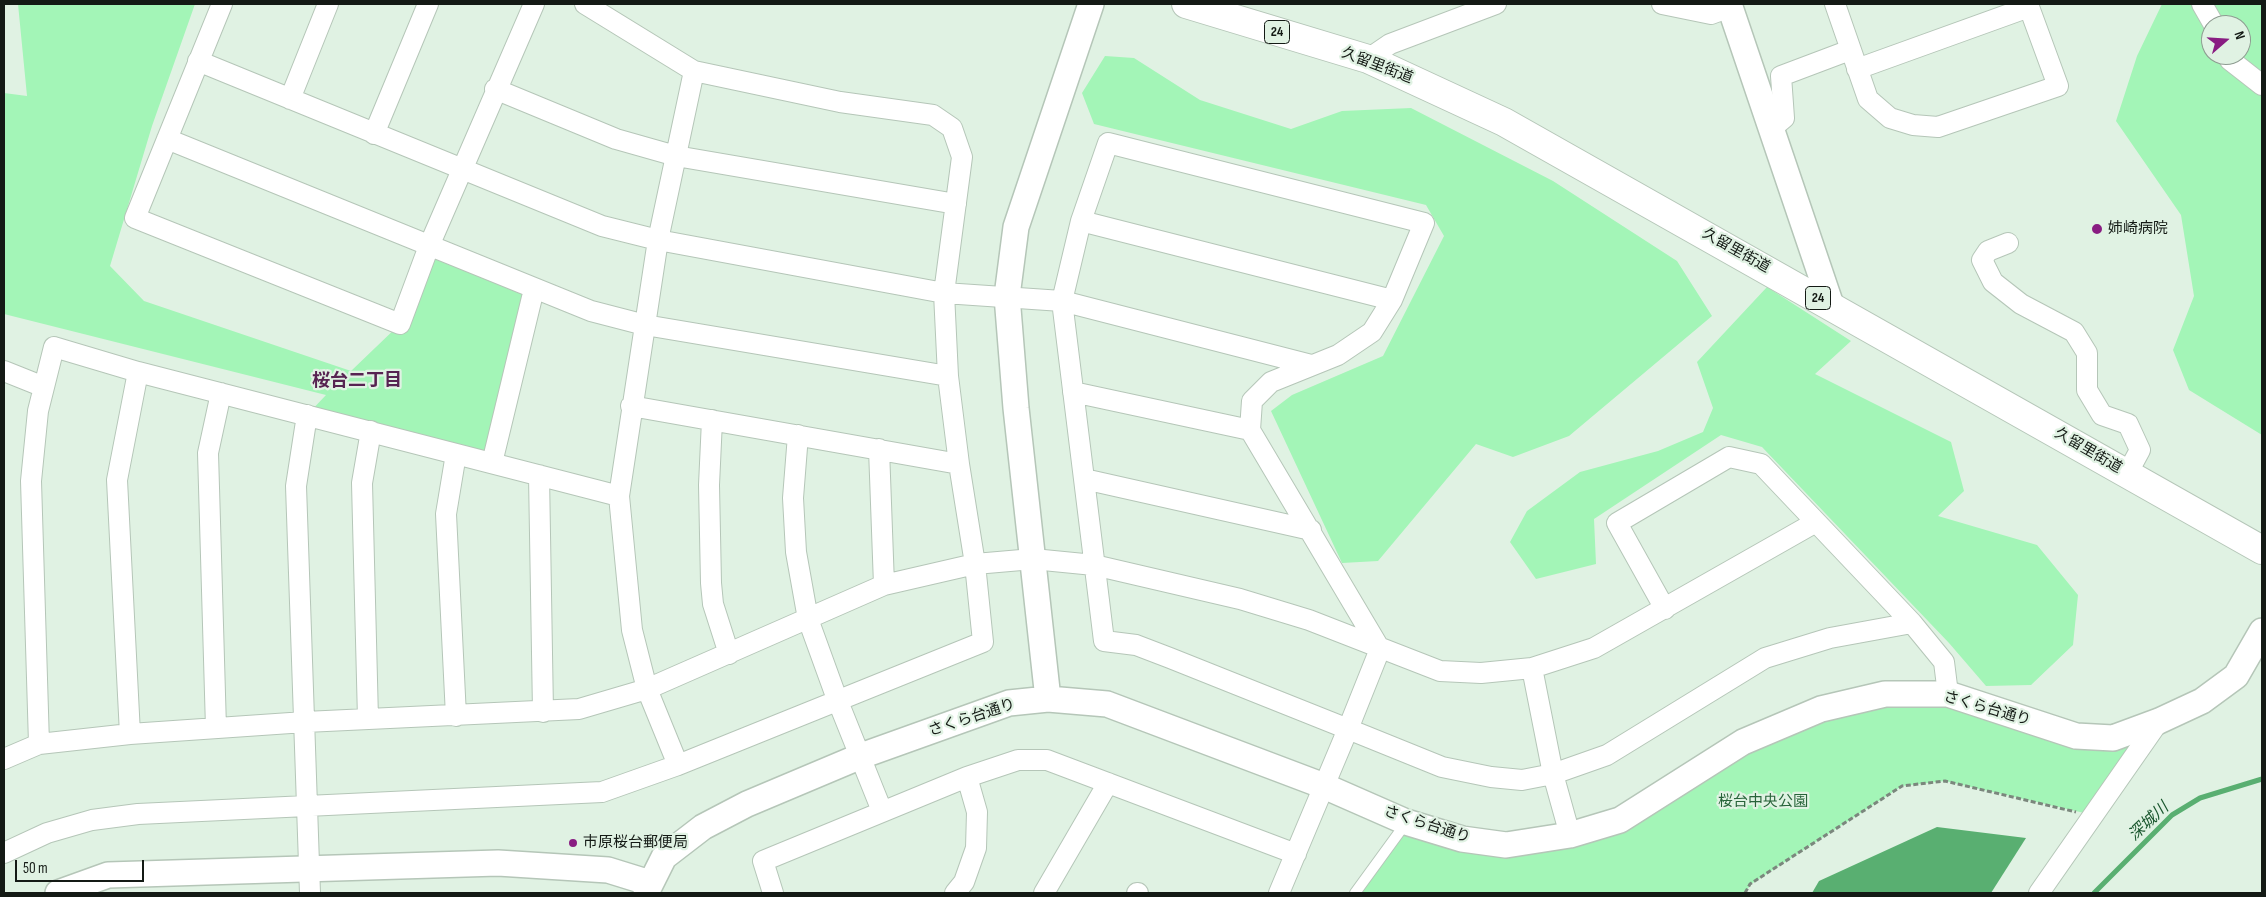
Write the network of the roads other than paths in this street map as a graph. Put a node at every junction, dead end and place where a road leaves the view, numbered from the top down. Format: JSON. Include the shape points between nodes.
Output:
{"nodes":[{"id":1,"x":222,"y":4,"type":"edge"},
{"id":2,"x":328,"y":4,"type":"edge"},
{"id":3,"x":428,"y":4,"type":"edge"},
{"id":4,"x":534,"y":4,"type":"edge"},
{"id":5,"x":585,"y":4,"type":"edge"},
{"id":6,"x":1091,"y":4,"type":"edge"},
{"id":7,"x":1186,"y":4,"type":"edge"},
{"id":8,"x":1496,"y":4,"type":"edge"},
{"id":9,"x":1662,"y":4,"type":"edge"},
{"id":10,"x":1835,"y":4,"type":"edge"},
{"id":11,"x":2202,"y":4,"type":"edge"},
{"id":12,"x":2028,"y":5,"type":"edge"},
{"id":13,"x":1730,"y":6,"type":"edge"},
{"id":14,"x":2208,"y":15,"type":"edge"},
{"id":15,"x":1850,"y":50,"type":"junction"},
{"id":16,"x":1368,"y":59,"type":"junction"},
{"id":17,"x":198,"y":61,"type":"junction"},
{"id":18,"x":2236,"y":65,"type":"edge"},
{"id":19,"x":1857,"y":69,"type":"junction"},
{"id":20,"x":694,"y":71,"type":"junction"},
{"id":21,"x":2262,"y":85,"type":"edge"},
{"id":22,"x":495,"y":90,"type":"junction"},
{"id":23,"x":290,"y":99,"type":"junction"},
{"id":24,"x":1772,"y":128,"type":"junction"},
{"id":25,"x":374,"y":134,"type":"junction"},
{"id":26,"x":167,"y":139,"type":"junction"},
{"id":27,"x":676,"y":156,"type":"junction"},
{"id":28,"x":463,"y":170,"type":"junction"},
{"id":29,"x":956,"y":204,"type":"junction"},
{"id":30,"x":1081,"y":221,"type":"junction"},
{"id":31,"x":658,"y":240,"type":"junction"},
{"id":32,"x":2008,"y":243,"type":"dead end"},
{"id":33,"x":429,"y":246,"type":"junction"},
{"id":34,"x":534,"y":289,"type":"junction"},
{"id":35,"x":944,"y":293,"type":"junction"},
{"id":36,"x":1007,"y":296,"type":"junction"},
{"id":37,"x":1392,"y":300,"type":"junction"},
{"id":38,"x":1062,"y":301,"type":"junction"},
{"id":39,"x":1831,"y":305,"type":"junction"},
{"id":40,"x":645,"y":325,"type":"junction"},
{"id":41,"x":1311,"y":365,"type":"junction"},
{"id":42,"x":4,"y":371,"type":"edge"},
{"id":43,"x":138,"y":372,"type":"junction"},
{"id":44,"x":948,"y":376,"type":"junction"},
{"id":45,"x":44,"y":387,"type":"junction"},
{"id":46,"x":1073,"y":392,"type":"junction"},
{"id":47,"x":221,"y":393,"type":"junction"},
{"id":48,"x":632,"y":406,"type":"junction"},
{"id":49,"x":307,"y":415,"type":"junction"},
{"id":50,"x":712,"y":420,"type":"junction"},
{"id":51,"x":1250,"y":430,"type":"junction"},
{"id":52,"x":370,"y":432,"type":"junction"},
{"id":53,"x":798,"y":435,"type":"junction"},
{"id":54,"x":879,"y":449,"type":"junction"},
{"id":55,"x":456,"y":454,"type":"junction"},
{"id":56,"x":492,"y":463,"type":"junction"},
{"id":57,"x":959,"y":464,"type":"junction"},
{"id":58,"x":2127,"y":474,"type":"junction"},
{"id":59,"x":538,"y":475,"type":"junction"},
{"id":60,"x":1084,"y":480,"type":"junction"},
{"id":61,"x":619,"y":496,"type":"junction"},
{"id":62,"x":1816,"y":522,"type":"junction"},
{"id":63,"x":1311,"y":530,"type":"junction"},
{"id":64,"x":2262,"y":550,"type":"edge"},
{"id":65,"x":1033,"y":559,"type":"junction"},
{"id":66,"x":974,"y":564,"type":"junction"},
{"id":67,"x":1094,"y":565,"type":"junction"},
{"id":68,"x":884,"y":586,"type":"junction"},
{"id":69,"x":1665,"y":609,"type":"junction"},
{"id":70,"x":808,"y":619,"type":"junction"},
{"id":71,"x":1912,"y":623,"type":"junction"},
{"id":72,"x":2262,"y":631,"type":"edge"},
{"id":73,"x":1380,"y":649,"type":"junction"},
{"id":74,"x":729,"y":654,"type":"junction"},
{"id":75,"x":1532,"y":668,"type":"junction"},
{"id":76,"x":647,"y":689,"type":"junction"},
{"id":77,"x":1948,"y":694,"type":"junction"},
{"id":78,"x":837,"y":699,"type":"junction"},
{"id":79,"x":1048,"y":699,"type":"junction"},
{"id":80,"x":543,"y":712,"type":"junction"},
{"id":81,"x":456,"y":716,"type":"junction"},
{"id":82,"x":368,"y":719,"type":"junction"},
{"id":83,"x":2159,"y":721,"type":"junction"},
{"id":84,"x":305,"y":722,"type":"junction"},
{"id":85,"x":216,"y":728,"type":"junction"},
{"id":86,"x":1348,"y":729,"type":"junction"},
{"id":87,"x":130,"y":734,"type":"junction"},
{"id":88,"x":39,"y":744,"type":"junction"},
{"id":89,"x":861,"y":756,"type":"junction"},
{"id":90,"x":4,"y":760,"type":"edge"},
{"id":91,"x":678,"y":765,"type":"junction"},
{"id":92,"x":1553,"y":774,"type":"junction"},
{"id":93,"x":966,"y":777,"type":"junction"},
{"id":94,"x":1108,"y":783,"type":"junction"},
{"id":95,"x":1324,"y":786,"type":"junction"},
{"id":96,"x":308,"y":806,"type":"junction"},
{"id":97,"x":882,"y":811,"type":"junction"},
{"id":98,"x":1406,"y":822,"type":"junction"},
{"id":99,"x":1570,"y":835,"type":"junction"},
{"id":100,"x":4,"y":853,"type":"edge"},
{"id":101,"x":1296,"y":854,"type":"junction"},
{"id":102,"x":309,"y":869,"type":"junction"},
{"id":103,"x":648,"y":888,"type":"edge"},
{"id":104,"x":58,"y":893,"type":"edge"},
{"id":105,"x":310,"y":893,"type":"edge"},
{"id":106,"x":772,"y":893,"type":"edge"},
{"id":107,"x":955,"y":893,"type":"edge"},
{"id":108,"x":1044,"y":893,"type":"edge"},
{"id":109,"x":1279,"y":893,"type":"edge"},
{"id":110,"x":1355,"y":893,"type":"edge"},
{"id":111,"x":2038,"y":893,"type":"edge"}],
"edges":[{"from":1,"to":17,"type":"street"},
{"from":2,"to":23,"type":"street"},
{"from":3,"to":25,"type":"street"},
{"from":4,"to":22,"type":"street"},
{"from":5,"to":20,"type":"street"},
{"from":6,"to":36,"type":"street","via":[[1016,227]]},
{"from":7,"to":16,"type":"main road","name":"久留里街道","number":"24"},
{"from":8,"to":16,"type":"street","via":[[1390,44]]},
{"from":9,"to":13,"type":"street","via":[[1711,14]]},
{"from":10,"to":15,"type":"street"},
{"from":11,"to":14,"type":"street"},
{"from":12,"to":19,"type":"street"},
{"from":12,"to":19,"type":"street","via":[[2058,86],[1938,127],[1913,125],[1890,118],[1868,99]]},
{"from":13,"to":24,"type":"street"},
{"from":15,"to":19,"type":"street"},
{"from":15,"to":24,"type":"street","via":[[1781,76],[1784,118]]},
{"from":16,"to":39,"type":"main road","name":"久留里街道","number":"24","via":[[1504,122]]},
{"from":17,"to":23,"type":"street"},
{"from":17,"to":26,"type":"street"},
{"from":18,"to":21,"type":"street"},
{"from":20,"to":27,"type":"street"},
{"from":20,"to":29,"type":"street","via":[[840,102],[933,115],[952,128],[962,157]]},
{"from":22,"to":27,"type":"street","via":[[616,139]]},
{"from":22,"to":28,"type":"street"},
{"from":23,"to":25,"type":"street"},
{"from":24,"to":39,"type":"street"},
{"from":25,"to":28,"type":"street"},
{"from":26,"to":33,"type":"street"},
{"from":26,"to":33,"type":"street","via":[[135,218],[400,324]]},
{"from":27,"to":29,"type":"street"},
{"from":27,"to":31,"type":"street"},
{"from":28,"to":31,"type":"street","via":[[602,226]]},
{"from":28,"to":33,"type":"street"},
{"from":29,"to":35,"type":"street"},
{"from":30,"to":37,"type":"street"},
{"from":30,"to":37,"type":"street","via":[[1108,143],[1424,223]]},
{"from":30,"to":38,"type":"street"},
{"from":31,"to":35,"type":"street"},
{"from":31,"to":40,"type":"street"},
{"from":32,"to":58,"type":"street","via":[[1988,251],[1982,260],[1992,282],[2021,304],[2074,332],[2087,353],[2087,390],[2102,415],[2128,424],[2140,450]]},
{"from":33,"to":34,"type":"street"},
{"from":34,"to":40,"type":"street","via":[[591,311]]},
{"from":34,"to":56,"type":"street"},
{"from":35,"to":36,"type":"street"},
{"from":35,"to":44,"type":"street"},
{"from":36,"to":38,"type":"street"},
{"from":36,"to":65,"type":"street"},
{"from":37,"to":41,"type":"street","via":[[1372,332],[1338,354]]},
{"from":38,"to":41,"type":"street"},
{"from":38,"to":46,"type":"street"},
{"from":39,"to":58,"type":"main road","name":"久留里街道","number":"24"},
{"from":40,"to":44,"type":"street"},
{"from":40,"to":48,"type":"street"},
{"from":41,"to":51,"type":"street","via":[[1270,382],[1252,401]]},
{"from":42,"to":45,"type":"street"},
{"from":43,"to":45,"type":"street","via":[[54,347]]},
{"from":43,"to":47,"type":"street"},
{"from":43,"to":87,"type":"street","via":[[117,480]]},
{"from":44,"to":57,"type":"street"},
{"from":45,"to":88,"type":"street","via":[[38,411],[31,481]]},
{"from":46,"to":51,"type":"street"},
{"from":46,"to":60,"type":"street"},
{"from":47,"to":49,"type":"street"},
{"from":47,"to":85,"type":"street","via":[[208,453]]},
{"from":48,"to":50,"type":"street"},
{"from":48,"to":61,"type":"street"},
{"from":49,"to":52,"type":"street"},
{"from":49,"to":84,"type":"street","via":[[296,486]]},
{"from":50,"to":53,"type":"street"},
{"from":50,"to":74,"type":"street","via":[[709,485],[711,583]]},
{"from":51,"to":63,"type":"street"},
{"from":52,"to":55,"type":"street"},
{"from":52,"to":82,"type":"street","via":[[362,483]]},
{"from":53,"to":54,"type":"street"},
{"from":53,"to":70,"type":"street","via":[[793,498],[796,552]]},
{"from":54,"to":57,"type":"street"},
{"from":54,"to":68,"type":"street"},
{"from":55,"to":56,"type":"street"},
{"from":55,"to":81,"type":"street","via":[[446,514]]},
{"from":56,"to":59,"type":"street"},
{"from":57,"to":66,"type":"street"},
{"from":58,"to":64,"type":"main road","name":"久留里街道","number":"24"},
{"from":59,"to":61,"type":"street"},
{"from":59,"to":80,"type":"street"},
{"from":60,"to":63,"type":"street"},
{"from":60,"to":67,"type":"street"},
{"from":61,"to":76,"type":"street","via":[[632,630]]},
{"from":62,"to":69,"type":"street"},
{"from":62,"to":69,"type":"street","via":[[1761,464],[1729,457],[1617,523]]},
{"from":62,"to":71,"type":"street"},
{"from":63,"to":73,"type":"street"},
{"from":65,"to":66,"type":"street"},
{"from":65,"to":67,"type":"street"},
{"from":65,"to":79,"type":"street"},
{"from":66,"to":68,"type":"street"},
{"from":66,"to":78,"type":"street","via":[[983,642]]},
{"from":67,"to":73,"type":"street","via":[[1240,599],[1309,620]]},
{"from":67,"to":86,"type":"street","via":[[1104,641],[1136,645]]},
{"from":68,"to":70,"type":"street"},
{"from":69,"to":75,"type":"street","via":[[1594,648]]},
{"from":70,"to":74,"type":"street"},
{"from":70,"to":78,"type":"street"},
{"from":71,"to":77,"type":"street","via":[[1944,662]]},
{"from":71,"to":92,"type":"street","via":[[1830,638],[1765,658],[1607,755]]},
{"from":72,"to":83,"type":"street","name":"さくら台通り","via":[[2236,676],[2202,701]]},
{"from":73,"to":75,"type":"street","via":[[1440,671],[1481,673]]},
{"from":73,"to":86,"type":"street"},
{"from":74,"to":76,"type":"street"},
{"from":75,"to":92,"type":"street"},
{"from":76,"to":80,"type":"street","via":[[579,710]]},
{"from":76,"to":91,"type":"street"},
{"from":77,"to":83,"type":"street","name":"さくら台通り","via":[[2076,736],[2113,738]]},
{"from":77,"to":99,"type":"street","name":"さくら台通り","via":[[1885,694],[1821,709],[1743,742],[1620,820]]},
{"from":78,"to":89,"type":"street"},
{"from":78,"to":91,"type":"street"},
{"from":79,"to":89,"type":"street","name":"さくら台通り","via":[[1009,703]]},
{"from":79,"to":95,"type":"street","name":"さくら台通り","via":[[1107,704]]},
{"from":80,"to":81,"type":"street"},
{"from":81,"to":82,"type":"street"},
{"from":82,"to":84,"type":"street"},
{"from":83,"to":111,"type":"street"},
{"from":84,"to":85,"type":"street"},
{"from":84,"to":96,"type":"street"},
{"from":85,"to":87,"type":"street"},
{"from":86,"to":92,"type":"street","via":[[1450,768],[1522,780]]},
{"from":86,"to":95,"type":"street"},
{"from":87,"to":88,"type":"street"},
{"from":88,"to":90,"type":"street"},
{"from":89,"to":97,"type":"street"},
{"from":89,"to":103,"type":"street","name":"さくら台通り","via":[[747,804],[704,827],[664,857]]},
{"from":91,"to":96,"type":"street","via":[[602,792]]},
{"from":92,"to":99,"type":"street"},
{"from":93,"to":94,"type":"street","via":[[1018,760],[1047,760]]},
{"from":93,"to":97,"type":"street"},
{"from":93,"to":107,"type":"street","via":[[977,812],[976,848],[964,882]]},
{"from":94,"to":101,"type":"street"},
{"from":94,"to":108,"type":"street"},
{"from":95,"to":98,"type":"street","name":"さくら台通り"},
{"from":95,"to":101,"type":"street"},
{"from":96,"to":100,"type":"street","via":[[138,814],[92,820],[47,833]]},
{"from":96,"to":102,"type":"street"},
{"from":97,"to":106,"type":"street","via":[[764,861]]},
{"from":98,"to":99,"type":"street","name":"さくら台通り","via":[[1462,838],[1506,845]]},
{"from":98,"to":110,"type":"lane"},
{"from":101,"to":109,"type":"street"},
{"from":102,"to":103,"type":"street","via":[[498,863],[561,866],[608,870]]},
{"from":102,"to":104,"type":"street","via":[[108,875]]},
{"from":102,"to":105,"type":"street"}]}
